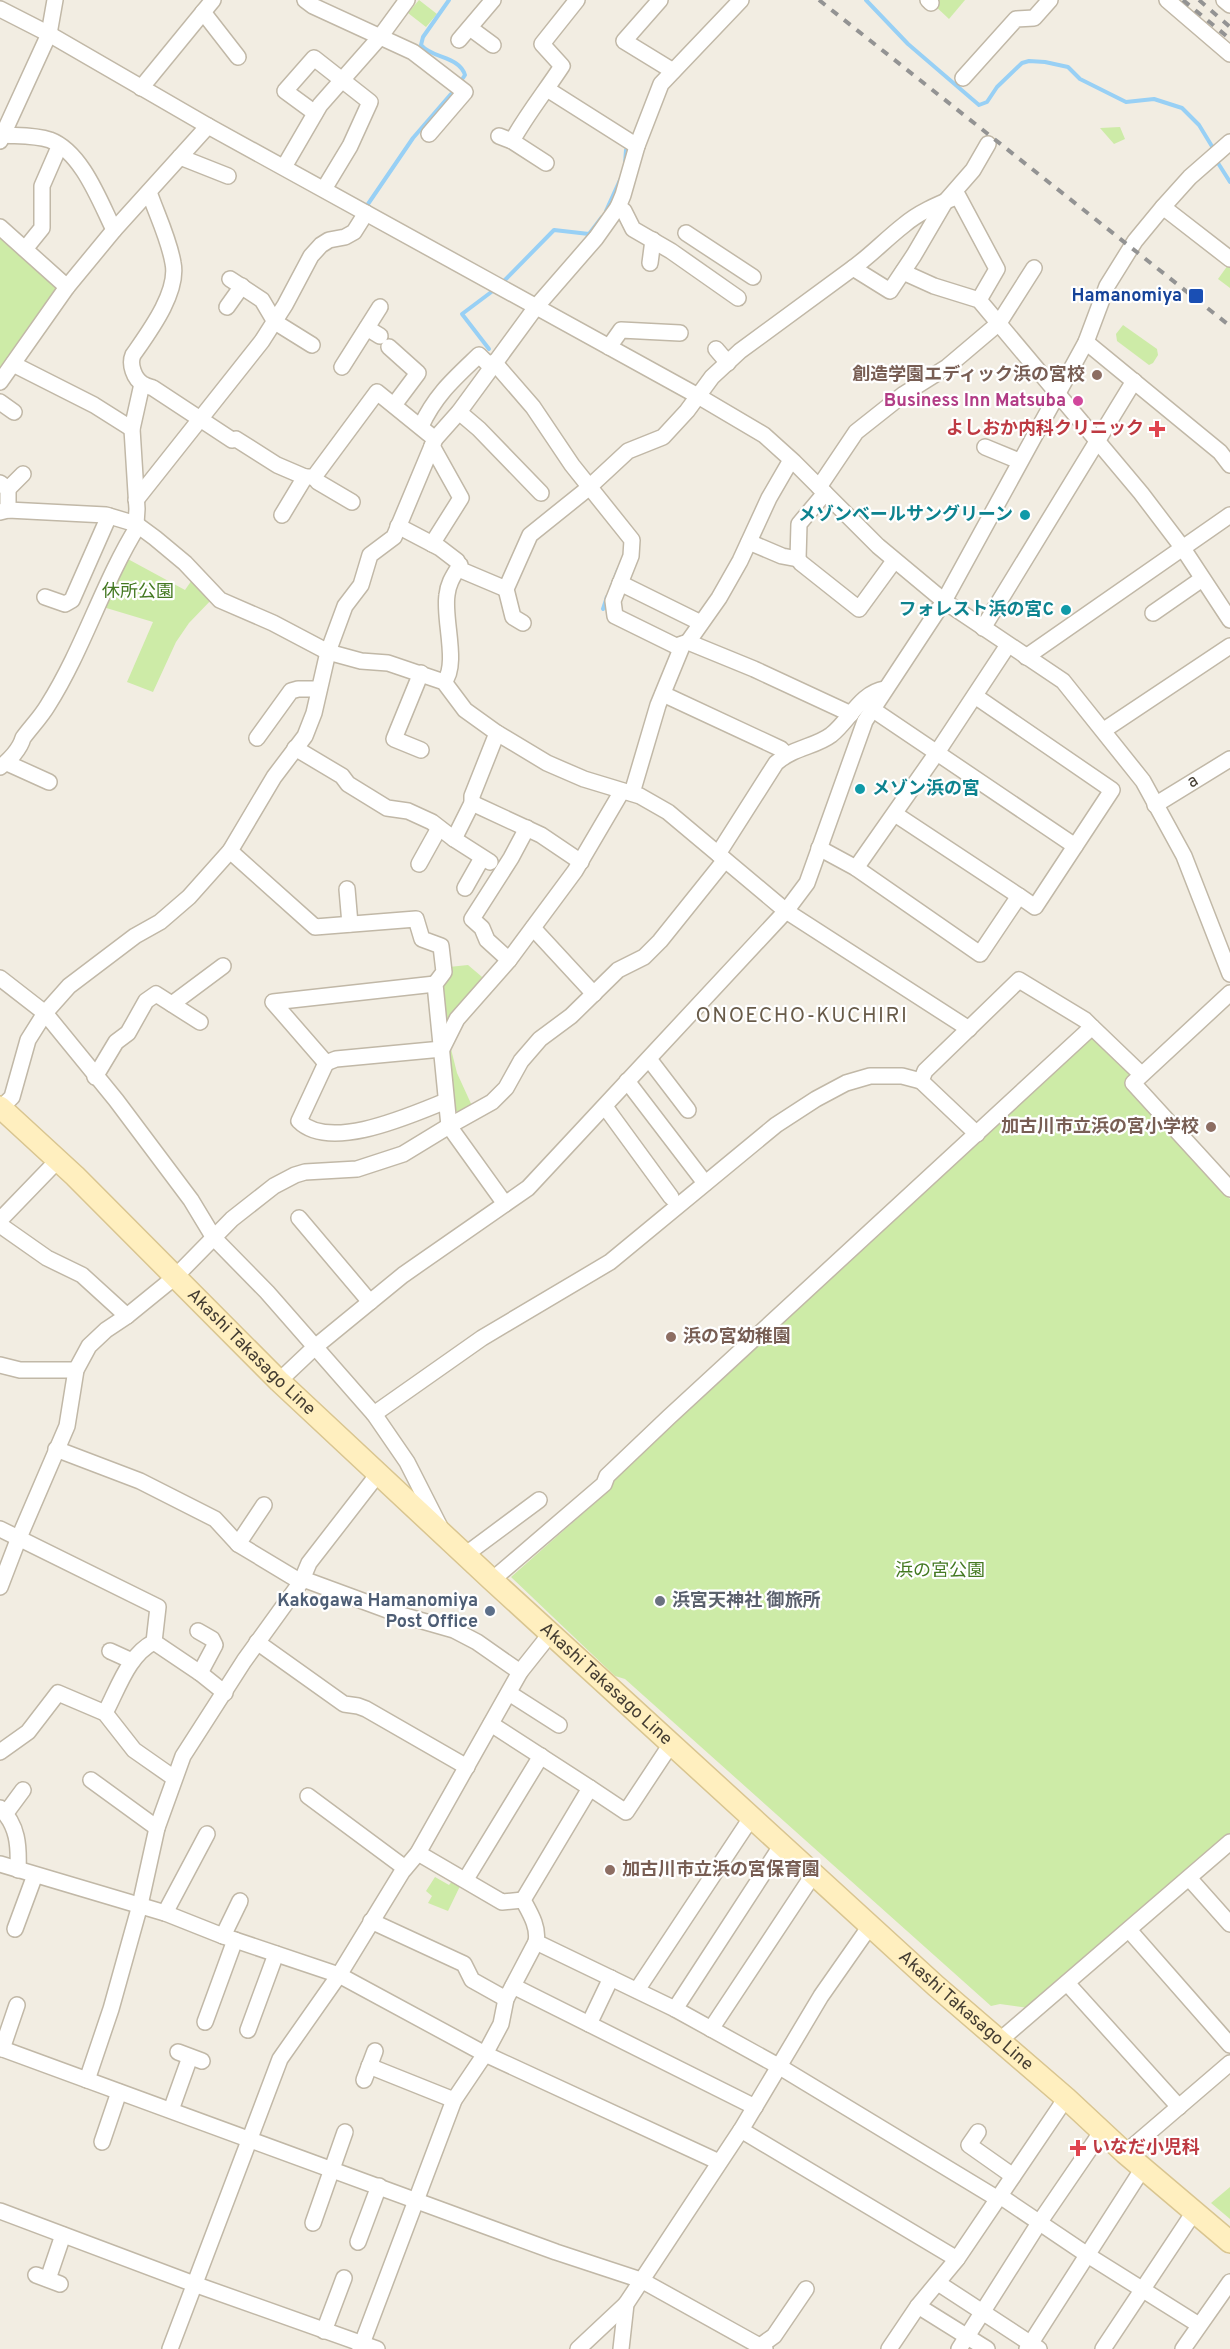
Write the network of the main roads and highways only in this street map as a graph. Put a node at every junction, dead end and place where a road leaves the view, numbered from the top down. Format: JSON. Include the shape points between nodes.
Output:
{"nodes":[{"id":1,"x":0,"y":1108,"type":"edge"},
{"id":2,"x":1230,"y":2242,"type":"edge"}],
"edges":[{"from":1,"to":2,"type":"main road","name":"Akashi Takasago Line","via":[[492,1581],[813,1875]]}]}
